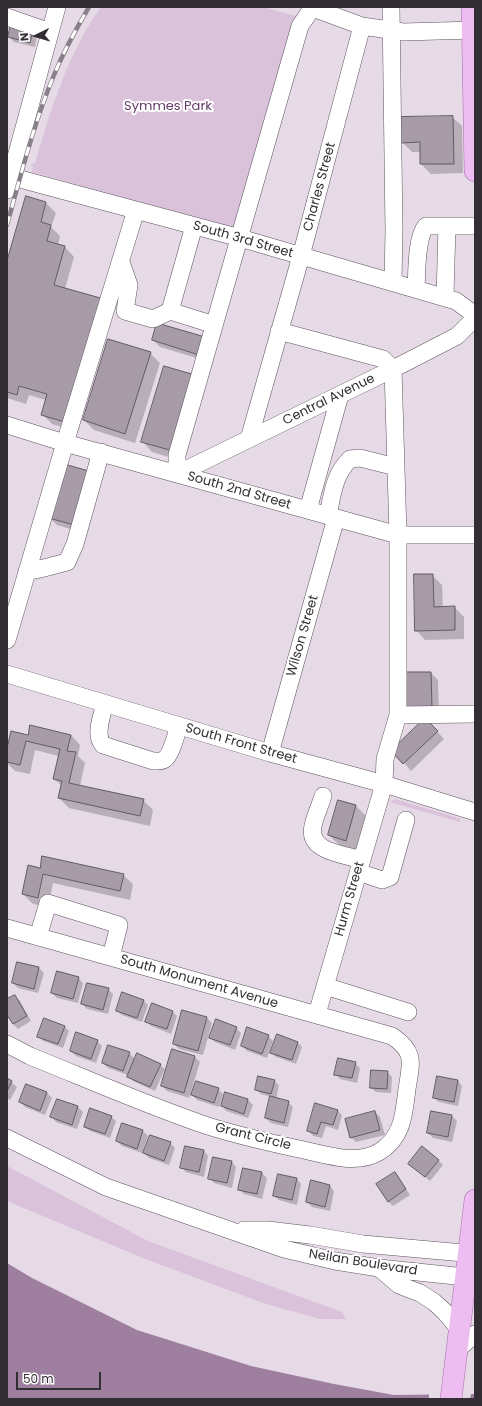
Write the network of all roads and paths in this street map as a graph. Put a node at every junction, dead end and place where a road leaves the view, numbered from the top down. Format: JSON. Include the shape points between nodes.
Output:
{"nodes":[{"id":1,"x":57,"y":7,"type":"edge"},
{"id":2,"x":312,"y":7,"type":"edge"},
{"id":3,"x":391,"y":7,"type":"edge"},
{"id":4,"x":472,"y":7,"type":"edge"},
{"id":5,"x":7,"y":17,"type":"edge"},
{"id":6,"x":362,"y":26,"type":"junction"},
{"id":7,"x":473,"y":30,"type":"edge"},
{"id":8,"x":392,"y":31,"type":"junction"},
{"id":9,"x":50,"y":32,"type":"junction"},
{"id":10,"x":474,"y":108,"type":"edge"},
{"id":11,"x":475,"y":171,"type":"edge"},
{"id":12,"x":9,"y":180,"type":"edge"},
{"id":13,"x":136,"y":210,"type":"junction"},
{"id":14,"x":194,"y":226,"type":"junction"},
{"id":15,"x":447,"y":226,"type":"junction"},
{"id":16,"x":475,"y":226,"type":"edge"},
{"id":17,"x":240,"y":238,"type":"junction"},
{"id":18,"x":301,"y":256,"type":"junction"},
{"id":19,"x":120,"y":262,"type":"junction"},
{"id":20,"x":393,"y":282,"type":"junction"},
{"id":21,"x":416,"y":289,"type":"junction"},
{"id":22,"x":444,"y":297,"type":"junction"},
{"id":23,"x":170,"y":311,"type":"junction"},
{"id":24,"x":475,"y":316,"type":"edge"},
{"id":25,"x":205,"y":322,"type":"dead end"},
{"id":26,"x":279,"y":331,"type":"junction"},
{"id":27,"x":393,"y":369,"type":"junction"},
{"id":28,"x":340,"y":395,"type":"junction"},
{"id":29,"x":7,"y":425,"type":"edge"},
{"id":30,"x":249,"y":439,"type":"junction"},
{"id":31,"x":65,"y":443,"type":"junction"},
{"id":32,"x":101,"y":452,"type":"junction"},
{"id":33,"x":396,"y":467,"type":"junction"},
{"id":34,"x":177,"y":474,"type":"junction"},
{"id":35,"x":308,"y":510,"type":"junction"},
{"id":36,"x":332,"y":517,"type":"junction"},
{"id":37,"x":398,"y":535,"type":"junction"},
{"id":38,"x":475,"y":535,"type":"edge"},
{"id":39,"x":28,"y":571,"type":"junction"},
{"id":40,"x":7,"y":640,"type":"edge"},
{"id":41,"x":7,"y":674,"type":"edge"},
{"id":42,"x":105,"y":704,"type":"junction"},
{"id":43,"x":475,"y":714,"type":"edge"},
{"id":44,"x":398,"y":715,"type":"junction"},
{"id":45,"x":179,"y":726,"type":"junction"},
{"id":46,"x":270,"y":753,"type":"junction"},
{"id":47,"x":384,"y":784,"type":"junction"},
{"id":48,"x":323,"y":796,"type":"dead end"},
{"id":49,"x":475,"y":812,"type":"edge"},
{"id":50,"x":406,"y":820,"type":"dead end"},
{"id":51,"x":360,"y":866,"type":"junction"},
{"id":52,"x":7,"y":928,"type":"edge"},
{"id":53,"x":38,"y":937,"type":"junction"},
{"id":54,"x":111,"y":957,"type":"junction"},
{"id":55,"x":324,"y":986,"type":"junction"},
{"id":56,"x":408,"y":1012,"type":"dead end"},
{"id":57,"x":316,"y":1014,"type":"junction"},
{"id":58,"x":392,"y":1036,"type":"joint"},
{"id":59,"x":7,"y":1044,"type":"edge"},
{"id":60,"x":7,"y":1138,"type":"edge"},
{"id":61,"x":475,"y":1200,"type":"edge"},
{"id":62,"x":230,"y":1230,"type":"junction"},
{"id":63,"x":472,"y":1254,"type":"edge"},
{"id":64,"x":380,"y":1268,"type":"junction"},
{"id":65,"x":470,"y":1277,"type":"edge"},
{"id":66,"x":467,"y":1332,"type":"edge"},
{"id":67,"x":451,"y":1399,"type":"edge"}],
"edges":[{"from":1,"to":9,"type":"street"},
{"from":2,"to":6,"type":"street"},
{"from":2,"to":17,"type":"street","via":[[300,26]]},
{"from":3,"to":8,"type":"street"},
{"from":4,"to":7,"type":"main road"},
{"from":5,"to":9,"type":"street"},
{"from":6,"to":8,"type":"street"},
{"from":6,"to":18,"type":"street","name":"Charles Street"},
{"from":7,"to":8,"type":"street"},
{"from":7,"to":10,"type":"main road"},
{"from":8,"to":20,"type":"street"},
{"from":9,"to":12,"type":"street"},
{"from":10,"to":11,"type":"main road"},
{"from":12,"to":13,"type":"street","name":"South 3rd Street","via":[[20,179]]},
{"from":13,"to":14,"type":"street","name":"South 3rd Street"},
{"from":13,"to":19,"type":"street"},
{"from":14,"to":17,"type":"street","name":"South 3rd Street"},
{"from":14,"to":23,"type":"street"},
{"from":15,"to":16,"type":"street"},
{"from":15,"to":21,"type":"street","via":[[426,226],[422,230]]},
{"from":15,"to":22,"type":"street"},
{"from":17,"to":18,"type":"street","name":"South 3rd Street"},
{"from":17,"to":34,"type":"street","via":[[177,455]]},
{"from":18,"to":20,"type":"street","name":"South 3rd Street"},
{"from":18,"to":26,"type":"street","name":"Charles Street"},
{"from":19,"to":23,"type":"street","via":[[129,285],[125,311],[153,319]]},
{"from":19,"to":31,"type":"street"},
{"from":20,"to":21,"type":"street","name":"South 3rd Street"},
{"from":21,"to":22,"type":"street","name":"South 3rd Street"},
{"from":22,"to":24,"type":"street","name":"South 3rd Street","via":[[456,301]]},
{"from":23,"to":25,"type":"street"},
{"from":24,"to":27,"type":"street","name":"Central Avenue","via":[[457,336]]},
{"from":26,"to":27,"type":"street","via":[[383,359]]},
{"from":26,"to":30,"type":"street","name":"Charles Street"},
{"from":27,"to":28,"type":"street","name":"Central Avenue"},
{"from":27,"to":33,"type":"street","name":"Hurm Street"},
{"from":28,"to":30,"type":"street","name":"Central Avenue"},
{"from":28,"to":35,"type":"street"},
{"from":29,"to":31,"type":"street","name":"South 2nd Street"},
{"from":30,"to":34,"type":"street","name":"Central Avenue"},
{"from":31,"to":32,"type":"street","name":"South 2nd Street"},
{"from":31,"to":39,"type":"street"},
{"from":32,"to":34,"type":"street","name":"South 2nd Street"},
{"from":32,"to":39,"type":"street","via":[[75,544],[67,562]]},
{"from":33,"to":36,"type":"street","name":"Wilson Street","via":[[360,458],[350,459],[334,485]]},
{"from":33,"to":37,"type":"street","name":"Hurm Street"},
{"from":34,"to":35,"type":"street","name":"South 2nd Street"},
{"from":35,"to":36,"type":"street","name":"South 2nd Street"},
{"from":36,"to":37,"type":"street","name":"South 2nd Street"},
{"from":36,"to":46,"type":"street","name":"Wilson Street"},
{"from":37,"to":38,"type":"street","name":"South 2nd Street"},
{"from":37,"to":44,"type":"street","name":"Hurm Street"},
{"from":39,"to":40,"type":"street"},
{"from":41,"to":42,"type":"street","name":"South Front Street"},
{"from":42,"to":45,"type":"street","name":"South Front Street"},
{"from":42,"to":45,"type":"street","via":[[100,725],[101,743],[153,761],[159,762],[166,758]]},
{"from":43,"to":44,"type":"street"},
{"from":44,"to":47,"type":"street","name":"Hurm Street","via":[[385,759]]},
{"from":45,"to":46,"type":"street","name":"South Front Street"},
{"from":46,"to":47,"type":"street","name":"South Front Street"},
{"from":47,"to":49,"type":"street","name":"South Front Street"},
{"from":47,"to":51,"type":"street","name":"Hurm Street"},
{"from":48,"to":51,"type":"street","via":[[312,827],[314,839],[325,850]]},
{"from":50,"to":51,"type":"street","via":[[390,877],[382,880]]},
{"from":51,"to":55,"type":"street","name":"Hurm Street"},
{"from":52,"to":53,"type":"street","name":"South Monument Avenue"},
{"from":53,"to":54,"type":"street","name":"South Monument Avenue"},
{"from":53,"to":54,"type":"street","via":[[48,903],[119,925]]},
{"from":54,"to":57,"type":"street","name":"South Monument Avenue"},
{"from":55,"to":56,"type":"street"},
{"from":55,"to":57,"type":"street","name":"Hurm Street"},
{"from":57,"to":58,"type":"street","name":"South Monument Avenue"},
{"from":58,"to":59,"type":"street","name":"Grant Circle","via":[[402,1043],[411,1062],[404,1117],[399,1132],[390,1144],[378,1152],[365,1157],[345,1158],[258,1140],[204,1124],[30,1056]]},
{"from":60,"to":62,"type":"street","name":"Neilan Boulevard","via":[[106,1187]]},
{"from":61,"to":63,"type":"main road"},
{"from":62,"to":63,"type":"street","name":"Neilan Boulevard","via":[[268,1230],[363,1244]]},
{"from":62,"to":64,"type":"street","name":"Neilan Boulevard","via":[[284,1249]]},
{"from":63,"to":65,"type":"main road"},
{"from":64,"to":65,"type":"street","name":"Neilan Boulevard"},
{"from":64,"to":66,"type":"street","via":[[399,1285],[434,1302]]},
{"from":65,"to":66,"type":"main road"},
{"from":66,"to":67,"type":"main road","via":[[457,1350]]}]}
